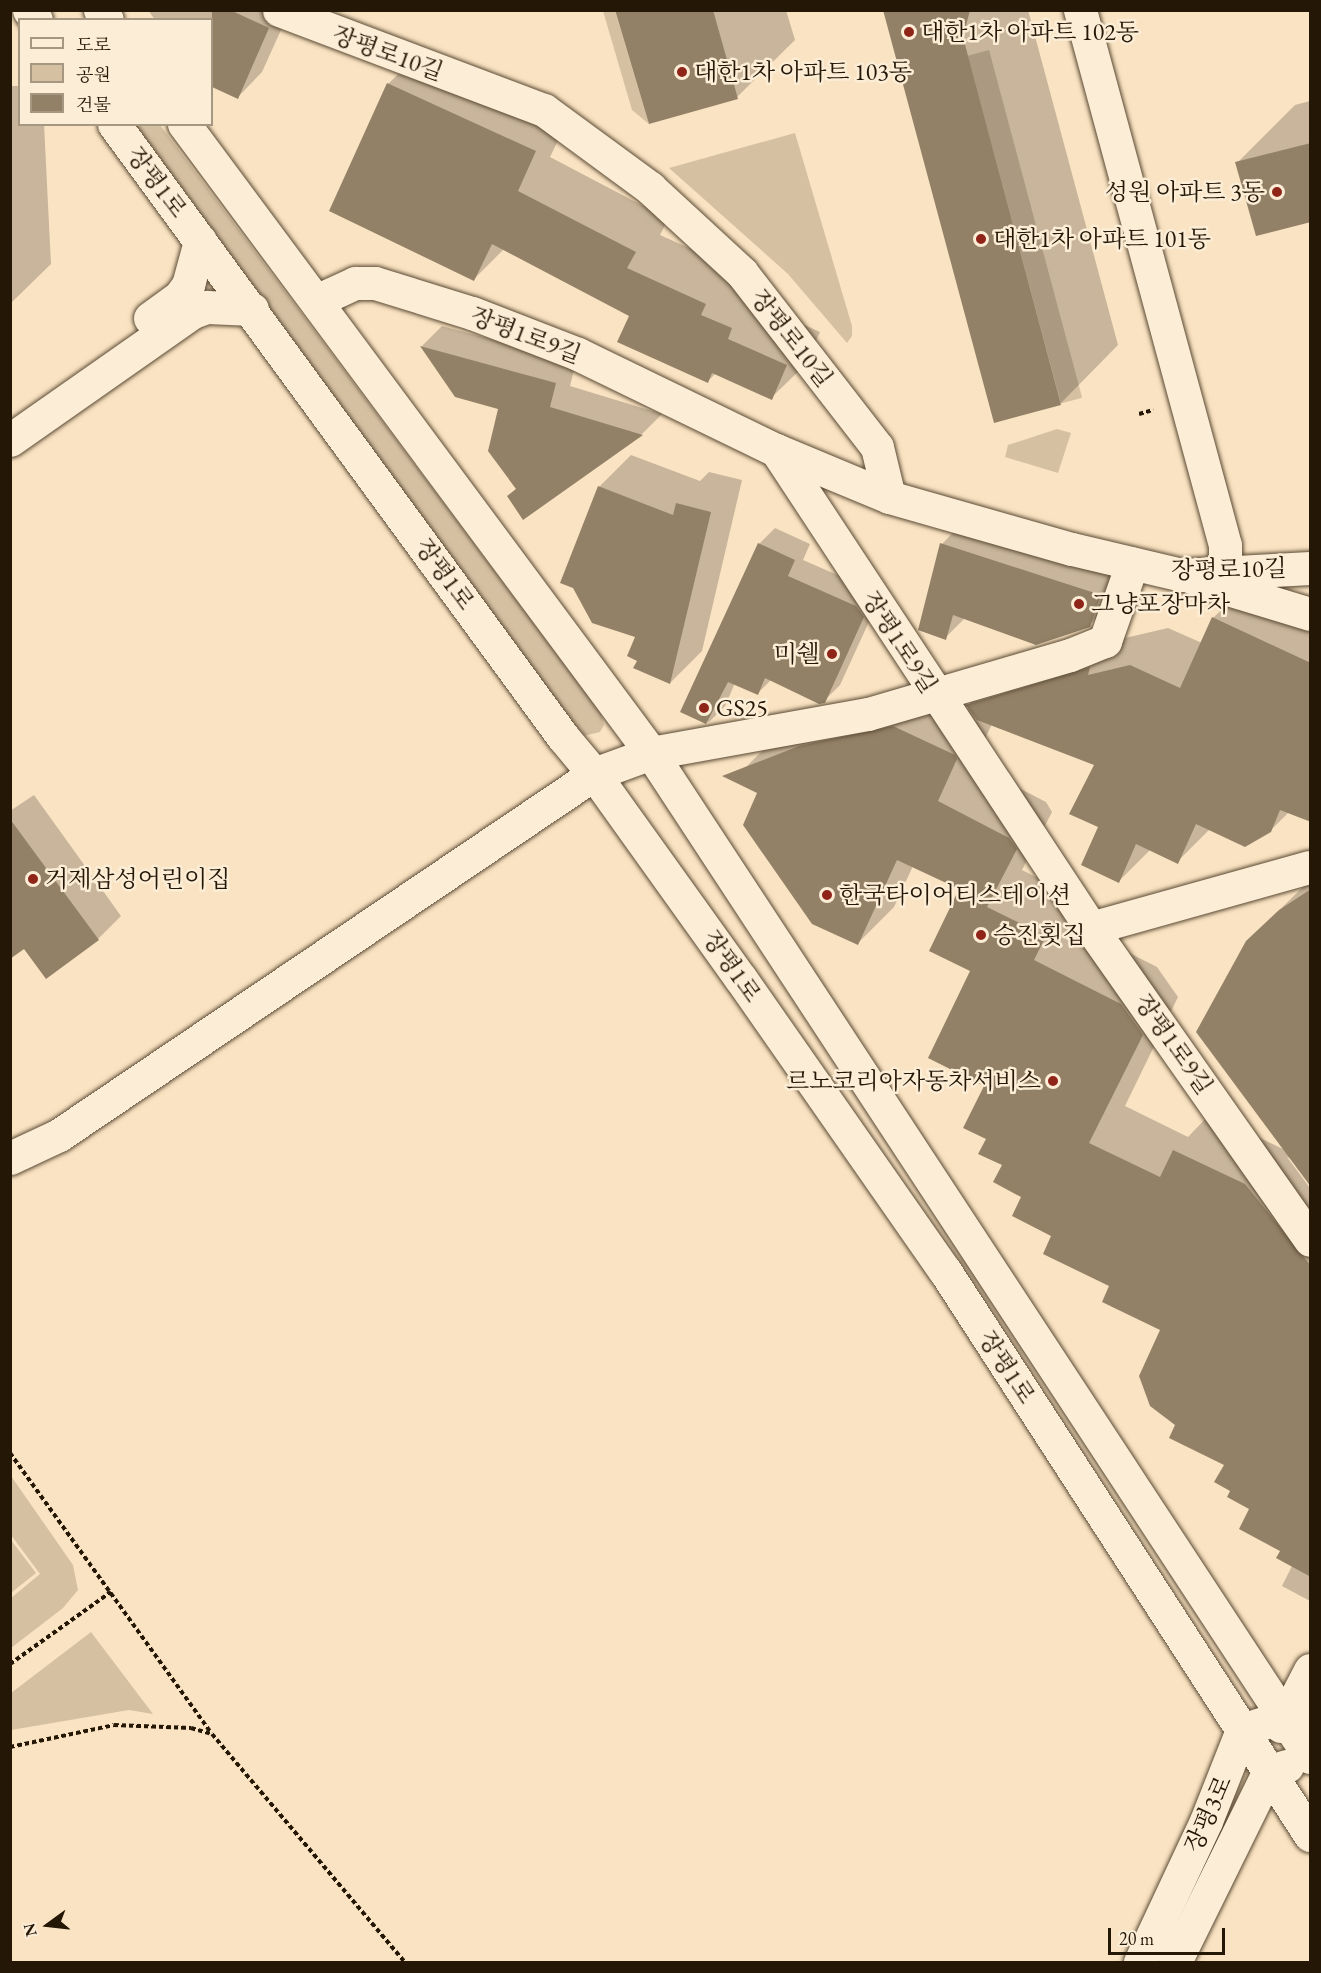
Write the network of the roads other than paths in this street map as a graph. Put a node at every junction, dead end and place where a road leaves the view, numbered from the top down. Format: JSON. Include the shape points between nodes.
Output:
{"nodes":[{"id":1,"x":279,"y":10,"type":"edge"},
{"id":2,"x":1080,"y":10,"type":"edge"},
{"id":3,"x":115,"y":126,"type":"edge"},
{"id":4,"x":186,"y":126,"type":"edge"},
{"id":5,"x":200,"y":241,"type":"junction"},
{"id":6,"x":318,"y":300,"type":"junction"},
{"id":7,"x":252,"y":309,"type":"junction"},
{"id":8,"x":10,"y":418,"type":"edge"},
{"id":9,"x":10,"y":440,"type":"edge"},
{"id":10,"x":776,"y":450,"type":"junction"},
{"id":11,"x":890,"y":497,"type":"junction"},
{"id":12,"x":1132,"y":564,"type":"junction"},
{"id":13,"x":1311,"y":568,"type":"edge"},
{"id":14,"x":1225,"y":570,"type":"junction"},
{"id":15,"x":1182,"y":575,"type":"junction"},
{"id":16,"x":1311,"y":614,"type":"edge"},
{"id":17,"x":934,"y":694,"type":"junction"},
{"id":18,"x":651,"y":753,"type":"junction"},
{"id":19,"x":594,"y":774,"type":"junction"},
{"id":20,"x":1311,"y":867,"type":"edge"},
{"id":21,"x":1090,"y":928,"type":"junction"},
{"id":22,"x":10,"y":1158,"type":"edge"},
{"id":23,"x":1311,"y":1240,"type":"edge"},
{"id":24,"x":1311,"y":1670,"type":"edge"},
{"id":25,"x":1297,"y":1712,"type":"edge"},
{"id":26,"x":1242,"y":1730,"type":"junction"},
{"id":27,"x":1311,"y":1758,"type":"edge"},
{"id":28,"x":1269,"y":1771,"type":"junction"},
{"id":29,"x":1311,"y":1835,"type":"edge"},
{"id":30,"x":1140,"y":1962,"type":"edge"},
{"id":31,"x":1175,"y":1962,"type":"edge"}],
"edges":[{"from":1,"to":11,"type":"street","name":"장평로10길","via":[[543,110],[650,188],[742,273],[877,447]]},
{"from":2,"to":14,"type":"street","via":[[1225,545]]},
{"from":3,"to":5,"type":"street","name":"장평1로"},
{"from":4,"to":6,"type":"street","name":"장평1로"},
{"from":5,"to":7,"type":"street","name":"장평1로"},
{"from":5,"to":8,"type":"street","via":[[195,270],[180,296]]},
{"from":6,"to":10,"type":"street","name":"장평1로9길","via":[[356,283],[375,284],[472,313],[578,354]]},
{"from":6,"to":18,"type":"street","name":"장평1로"},
{"from":7,"to":9,"type":"street","via":[[207,307],[193,312]]},
{"from":7,"to":19,"type":"street","name":"장평1로","via":[[563,737]]},
{"from":10,"to":11,"type":"street"},
{"from":10,"to":17,"type":"street","name":"장평1로9길"},
{"from":11,"to":12,"type":"street","name":"장평로10길"},
{"from":12,"to":15,"type":"street","name":"장평로10길"},
{"from":12,"to":17,"type":"street","via":[[1105,641],[1070,655]]},
{"from":13,"to":14,"type":"street","name":"장평로10길"},
{"from":14,"to":15,"type":"street","name":"장평로10길"},
{"from":15,"to":16,"type":"street"},
{"from":17,"to":18,"type":"street","via":[[868,714]]},
{"from":17,"to":21,"type":"street","name":"장평1로9길"},
{"from":18,"to":19,"type":"street"},
{"from":18,"to":25,"type":"street","name":"장평1로"},
{"from":19,"to":22,"type":"street","via":[[59,1135]]},
{"from":19,"to":26,"type":"street","name":"장평1로","via":[[945,1271]]},
{"from":20,"to":21,"type":"street"},
{"from":21,"to":23,"type":"street","name":"장평1로9길"},
{"from":24,"to":25,"type":"street"},
{"from":25,"to":26,"type":"street"},
{"from":25,"to":27,"type":"street","name":"장평1로"},
{"from":25,"to":28,"type":"street"},
{"from":26,"to":28,"type":"street","name":"장평1로"},
{"from":26,"to":30,"type":"street","name":"장평3로","via":[[1206,1821]]},
{"from":27,"to":28,"type":"street","name":"장평3로"},
{"from":28,"to":29,"type":"street","name":"장평1로"},
{"from":28,"to":31,"type":"street","name":"장평3로"}]}
